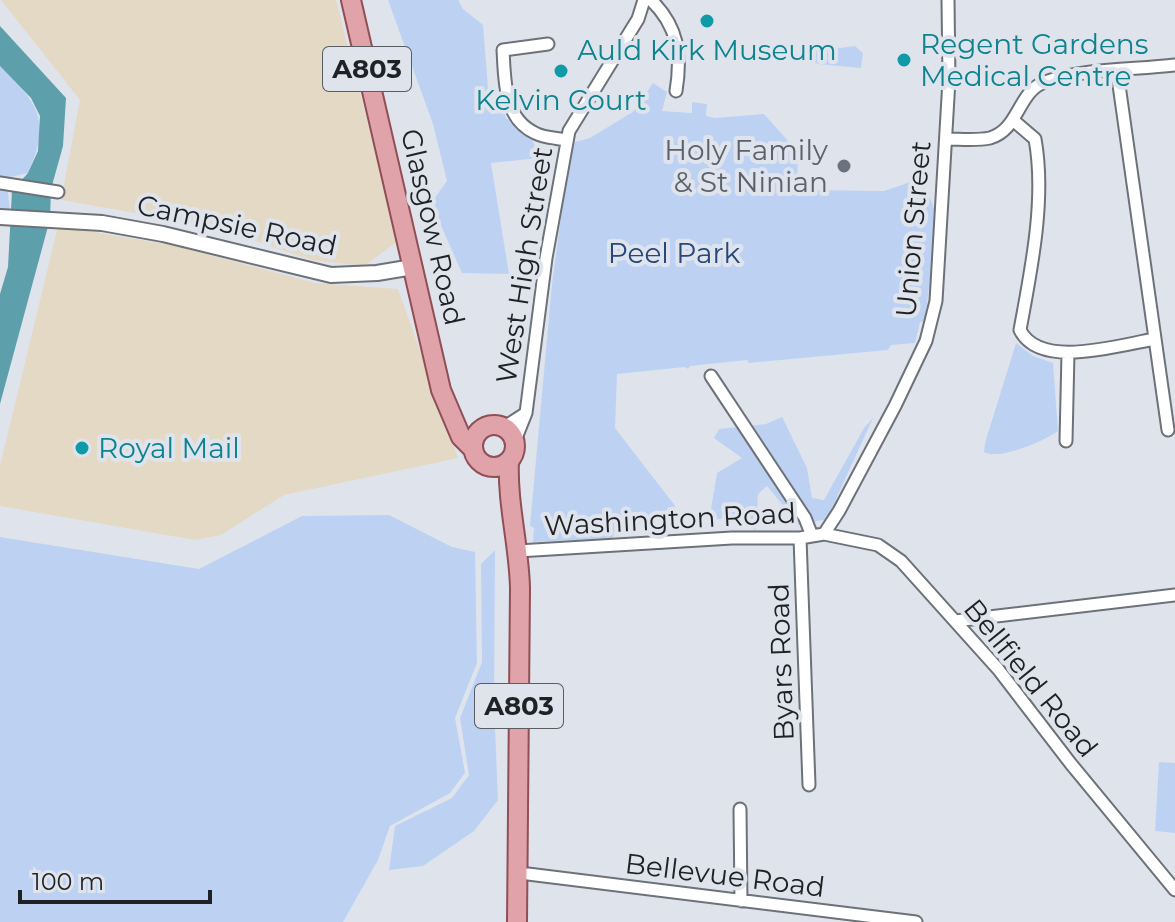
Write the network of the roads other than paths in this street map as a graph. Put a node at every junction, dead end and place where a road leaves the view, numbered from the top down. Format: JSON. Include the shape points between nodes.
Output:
{"nodes":[{"id":1,"x":351,"y":0,"type":"edge"},
{"id":2,"x":644,"y":0,"type":"edge"},
{"id":3,"x":651,"y":0,"type":"edge"},
{"id":4,"x":948,"y":0,"type":"edge"},
{"id":5,"x":548,"y":44,"type":"dead end"},
{"id":6,"x":1175,"y":65,"type":"edge"},
{"id":7,"x":1117,"y":71,"type":"junction"},
{"id":8,"x":676,"y":91,"type":"dead end"},
{"id":9,"x":1014,"y":121,"type":"junction"},
{"id":10,"x":946,"y":139,"type":"junction"},
{"id":11,"x":566,"y":140,"type":"junction"},
{"id":12,"x":0,"y":183,"type":"edge"},
{"id":13,"x":58,"y":192,"type":"dead end"},
{"id":14,"x":0,"y":217,"type":"edge"},
{"id":15,"x":413,"y":267,"type":"junction"},
{"id":16,"x":1155,"y":339,"type":"junction"},
{"id":17,"x":1068,"y":353,"type":"junction"},
{"id":18,"x":711,"y":376,"type":"dead end"},
{"id":19,"x":526,"y":413,"type":"junction"},
{"id":20,"x":453,"y":418,"type":"junction"},
{"id":21,"x":483,"y":429,"type":"junction"},
{"id":22,"x":1168,"y":430,"type":"dead end"},
{"id":23,"x":1066,"y":441,"type":"dead end"},
{"id":24,"x":473,"y":449,"type":"junction"},
{"id":25,"x":504,"y":450,"type":"junction"},
{"id":26,"x":812,"y":536,"type":"junction"},
{"id":27,"x":518,"y":551,"type":"junction"},
{"id":28,"x":1175,"y":595,"type":"edge"},
{"id":29,"x":955,"y":621,"type":"junction"},
{"id":30,"x":809,"y":785,"type":"dead end"},
{"id":31,"x":740,"y":809,"type":"dead end"},
{"id":32,"x":528,"y":874,"type":"dead end"},
{"id":33,"x":1175,"y":890,"type":"edge"},
{"id":34,"x":741,"y":901,"type":"junction"},
{"id":35,"x":898,"y":921,"type":"edge"},
{"id":36,"x":517,"y":922,"type":"edge"},
{"id":37,"x":916,"y":922,"type":"edge"}],
"edges":[{"from":1,"to":15,"type":"main road","name":"Glasgow Road","number":"A803"},
{"from":2,"to":11,"type":"street","name":"West High Street","via":[[638,19]]},
{"from":3,"to":8,"type":"street","via":[[666,15],[674,35]]},
{"from":4,"to":10,"type":"street","name":"Union Street"},
{"from":5,"to":11,"type":"street","via":[[503,50],[506,94],[515,117],[535,133]]},
{"from":6,"to":7,"type":"street"},
{"from":7,"to":9,"type":"street","via":[[1042,83]]},
{"from":7,"to":16,"type":"street"},
{"from":9,"to":10,"type":"street","via":[[991,137]]},
{"from":9,"to":17,"type":"street","via":[[1035,139],[1038,151],[1035,234],[1020,330],[1031,345]]},
{"from":10,"to":26,"type":"street","name":"Union Street","via":[[936,301],[926,341],[839,511]]},
{"from":11,"to":19,"type":"street","name":"West High Street"},
{"from":12,"to":13,"type":"street"},
{"from":14,"to":15,"type":"street","name":"Campsie Road","via":[[102,223],[331,275]]},
{"from":15,"to":20,"type":"main road","name":"Glasgow Road","number":"A803","via":[[441,390]]},
{"from":16,"to":17,"type":"street"},
{"from":16,"to":22,"type":"street"},
{"from":17,"to":23,"type":"street"},
{"from":18,"to":26,"type":"street"},
{"from":19,"to":25,"type":"street","name":"West High Street"},
{"from":19,"to":25,"type":"street","name":"West High Street"},
{"from":20,"to":21,"type":"main road"},
{"from":20,"to":24,"type":"main road","name":"Glasgow Road","number":"A803"},
{"from":21,"to":24,"type":"main road"},
{"from":21,"to":25,"type":"main road","via":[[489,426]]},
{"from":24,"to":25,"type":"main road","name":"Glasgow Road","via":[[479,461]]},
{"from":25,"to":27,"type":"main road","number":"A803"},
{"from":26,"to":27,"type":"street","name":"Washington Road"},
{"from":26,"to":29,"type":"street","name":"Bellfield Road","via":[[878,545],[901,561]]},
{"from":26,"to":30,"type":"street","name":"Byars Road"},
{"from":27,"to":36,"type":"main road","number":"A803"},
{"from":28,"to":29,"type":"street"},
{"from":29,"to":33,"type":"street","name":"Bellfield Road"},
{"from":31,"to":34,"type":"street"},
{"from":32,"to":34,"type":"street","name":"Bellevue Road"},
{"from":34,"to":35,"type":"street","name":"Bellevue Road"},
{"from":35,"to":37,"type":"street","name":"Bellevue Road"}]}
